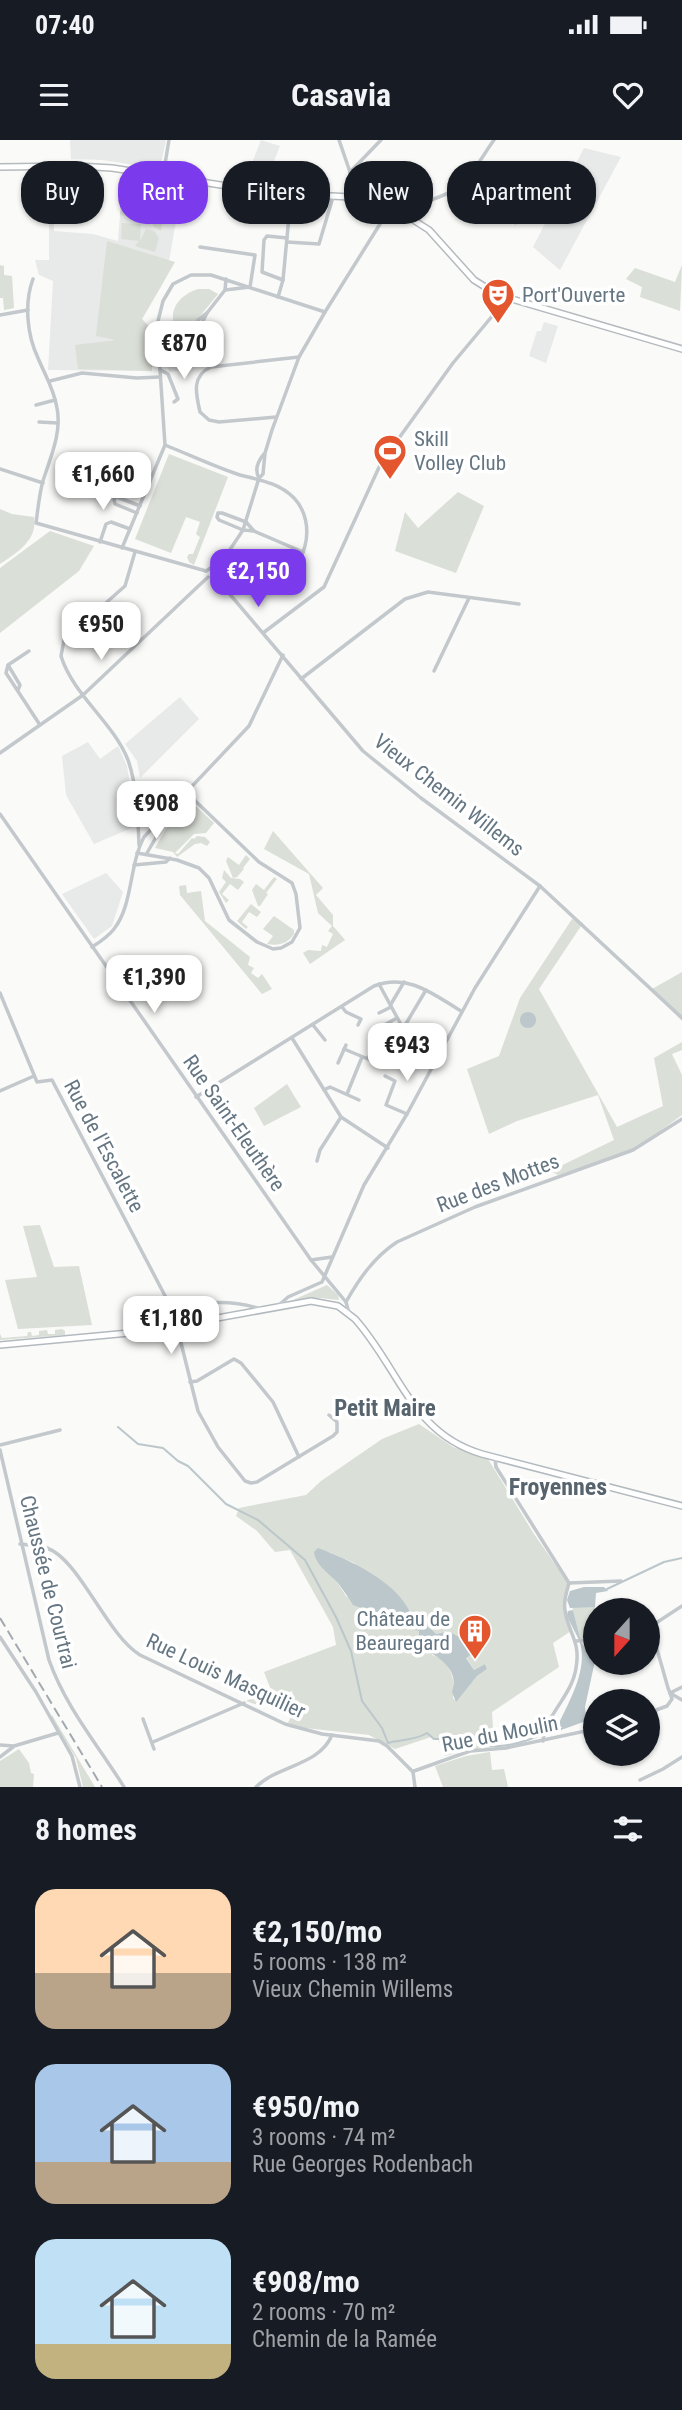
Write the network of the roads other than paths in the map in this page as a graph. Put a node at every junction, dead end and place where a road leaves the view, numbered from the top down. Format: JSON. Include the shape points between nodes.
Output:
{"nodes":[{"id":1,"x":169,"y":140,"type":"edge"},
{"id":2,"x":339,"y":140,"type":"edge"},
{"id":3,"x":381,"y":140,"type":"edge"},
{"id":4,"x":494,"y":140,"type":"edge"},
{"id":5,"x":166,"y":161,"type":"edge"},
{"id":6,"x":346,"y":161,"type":"edge"},
{"id":7,"x":361,"y":161,"type":"edge"},
{"id":8,"x":0,"y":166,"type":"edge"},
{"id":9,"x":118,"y":169,"type":"edge"},
{"id":10,"x":330,"y":196,"type":"edge"},
{"id":11,"x":333,"y":196,"type":"junction"},
{"id":12,"x":344,"y":197,"type":"edge"},
{"id":13,"x":433,"y":201,"type":"edge"},
{"id":14,"x":288,"y":224,"type":"edge"},
{"id":15,"x":380,"y":224,"type":"edge"},
{"id":16,"x":418,"y":224,"type":"edge"},
{"id":17,"x":287,"y":240,"type":"junction"},
{"id":18,"x":200,"y":247,"type":"dead end"},
{"id":19,"x":33,"y":279,"type":"dead end"},
{"id":20,"x":226,"y":279,"type":"junction"},
{"id":21,"x":283,"y":280,"type":"junction"},
{"id":22,"x":250,"y":287,"type":"junction"},
{"id":23,"x":225,"y":290,"type":"junction"},
{"id":24,"x":278,"y":297,"type":"junction"},
{"id":25,"x":504,"y":298,"type":"junction"},
{"id":26,"x":28,"y":310,"type":"junction"},
{"id":27,"x":325,"y":312,"type":"junction"},
{"id":28,"x":0,"y":315,"type":"edge"},
{"id":29,"x":185,"y":340,"type":"dead end"},
{"id":30,"x":682,"y":349,"type":"edge"},
{"id":31,"x":299,"y":357,"type":"junction"},
{"id":32,"x":160,"y":370,"type":"junction"},
{"id":33,"x":160,"y":377,"type":"junction"},
{"id":34,"x":50,"y":381,"type":"junction"},
{"id":35,"x":55,"y":400,"type":"junction"},
{"id":36,"x":174,"y":402,"type":"dead end"},
{"id":37,"x":36,"y":405,"type":"dead end"},
{"id":38,"x":276,"y":417,"type":"junction"},
{"id":39,"x":39,"y":422,"type":"dead end"},
{"id":40,"x":58,"y":423,"type":"junction"},
{"id":41,"x":165,"y":445,"type":"junction"},
{"id":42,"x":0,"y":469,"type":"edge"},
{"id":43,"x":259,"y":478,"type":"junction"},
{"id":44,"x":150,"y":482,"type":"junction"},
{"id":45,"x":43,"y":483,"type":"junction"},
{"id":46,"x":147,"y":489,"type":"junction"},
{"id":47,"x":140,"y":506,"type":"junction"},
{"id":48,"x":137,"y":513,"type":"junction"},
{"id":49,"x":246,"y":522,"type":"junction"},
{"id":50,"x":130,"y":529,"type":"junction"},
{"id":51,"x":243,"y":530,"type":"junction"},
{"id":52,"x":254,"y":531,"type":"junction"},
{"id":53,"x":100,"y":542,"type":"junction"},
{"id":54,"x":122,"y":548,"type":"junction"},
{"id":55,"x":135,"y":552,"type":"junction"},
{"id":56,"x":303,"y":552,"type":"junction"},
{"id":57,"x":206,"y":571,"type":"junction"},
{"id":58,"x":217,"y":573,"type":"junction"},
{"id":59,"x":208,"y":577,"type":"junction"},
{"id":60,"x":469,"y":598,"type":"junction"},
{"id":61,"x":519,"y":604,"type":"dead end"},
{"id":62,"x":263,"y":633,"type":"junction"},
{"id":63,"x":29,"y":651,"type":"dead end"},
{"id":64,"x":283,"y":655,"type":"junction"},
{"id":65,"x":434,"y":671,"type":"dead end"},
{"id":66,"x":301,"y":679,"type":"junction"},
{"id":67,"x":83,"y":695,"type":"junction"},
{"id":68,"x":40,"y":725,"type":"junction"},
{"id":69,"x":0,"y":753,"type":"edge"},
{"id":70,"x":188,"y":793,"type":"junction"},
{"id":71,"x":0,"y":814,"type":"edge"},
{"id":72,"x":139,"y":848,"type":"junction"},
{"id":73,"x":142,"y":854,"type":"junction"},
{"id":74,"x":170,"y":858,"type":"junction"},
{"id":75,"x":147,"y":864,"type":"junction"},
{"id":76,"x":134,"y":865,"type":"junction"},
{"id":77,"x":540,"y":886,"type":"junction"},
{"id":78,"x":92,"y":947,"type":"junction"},
{"id":79,"x":404,"y":982,"type":"junction"},
{"id":80,"x":379,"y":984,"type":"junction"},
{"id":81,"x":426,"y":990,"type":"junction"},
{"id":82,"x":0,"y":993,"type":"edge"},
{"id":83,"x":342,"y":1006,"type":"junction"},
{"id":84,"x":390,"y":1006,"type":"junction"},
{"id":85,"x":461,"y":1011,"type":"junction"},
{"id":86,"x":379,"y":1013,"type":"dead end"},
{"id":87,"x":682,"y":1017,"type":"edge"},
{"id":88,"x":397,"y":1018,"type":"junction"},
{"id":89,"x":386,"y":1024,"type":"dead end"},
{"id":90,"x":313,"y":1025,"type":"junction"},
{"id":91,"x":358,"y":1025,"type":"dead end"},
{"id":92,"x":403,"y":1028,"type":"junction"},
{"id":93,"x":292,"y":1038,"type":"junction"},
{"id":94,"x":325,"y":1040,"type":"dead end"},
{"id":95,"x":395,"y":1043,"type":"dead end"},
{"id":96,"x":362,"y":1057,"type":"junction"},
{"id":97,"x":368,"y":1059,"type":"dead end"},
{"id":98,"x":338,"y":1063,"type":"dead end"},
{"id":99,"x":34,"y":1076,"type":"junction"},
{"id":100,"x":385,"y":1076,"type":"dead end"},
{"id":101,"x":324,"y":1090,"type":"junction"},
{"id":102,"x":0,"y":1091,"type":"edge"},
{"id":103,"x":347,"y":1094,"type":"junction"},
{"id":104,"x":197,"y":1097,"type":"junction"},
{"id":105,"x":359,"y":1100,"type":"dead end"},
{"id":106,"x":407,"y":1114,"type":"junction"},
{"id":107,"x":341,"y":1117,"type":"junction"},
{"id":108,"x":682,"y":1119,"type":"edge"},
{"id":109,"x":388,"y":1148,"type":"junction"},
{"id":110,"x":317,"y":1161,"type":"dead end"},
{"id":111,"x":332,"y":1257,"type":"junction"},
{"id":112,"x":311,"y":1260,"type":"junction"},
{"id":113,"x":324,"y":1277,"type":"junction"},
{"id":114,"x":346,"y":1302,"type":"junction"},
{"id":115,"x":278,"y":1307,"type":"junction"},
{"id":116,"x":263,"y":1309,"type":"junction"},
{"id":117,"x":173,"y":1311,"type":"junction"},
{"id":118,"x":349,"y":1313,"type":"junction"},
{"id":119,"x":177,"y":1326,"type":"junction"},
{"id":120,"x":141,"y":1332,"type":"junction"},
{"id":121,"x":0,"y":1345,"type":"edge"},
{"id":122,"x":190,"y":1382,"type":"junction"},
{"id":123,"x":329,"y":1415,"type":"dead end"},
{"id":124,"x":60,"y":1430,"type":"dead end"},
{"id":125,"x":0,"y":1448,"type":"edge"},
{"id":126,"x":299,"y":1457,"type":"junction"},
{"id":127,"x":495,"y":1457,"type":"junction"},
{"id":128,"x":682,"y":1506,"type":"edge"},
{"id":129,"x":20,"y":1544,"type":"junction"},
{"id":130,"x":621,"y":1581,"type":"dead end"},
{"id":131,"x":569,"y":1583,"type":"junction"},
{"id":132,"x":682,"y":1606,"type":"edge"},
{"id":133,"x":660,"y":1620,"type":"edge"},
{"id":134,"x":0,"y":1637,"type":"edge"},
{"id":135,"x":579,"y":1640,"type":"junction"},
{"id":136,"x":583,"y":1640,"type":"edge"},
{"id":137,"x":660,"y":1659,"type":"edge"},
{"id":138,"x":682,"y":1688,"type":"edge"},
{"id":139,"x":670,"y":1693,"type":"junction"},
{"id":140,"x":682,"y":1700,"type":"edge"},
{"id":141,"x":244,"y":1703,"type":"junction"},
{"id":142,"x":660,"y":1709,"type":"edge"},
{"id":143,"x":143,"y":1719,"type":"dead end"},
{"id":144,"x":583,"y":1731,"type":"edge"},
{"id":145,"x":58,"y":1733,"type":"junction"},
{"id":146,"x":332,"y":1735,"type":"junction"},
{"id":147,"x":544,"y":1736,"type":"junction"},
{"id":148,"x":153,"y":1742,"type":"junction"},
{"id":149,"x":0,"y":1745,"type":"edge"},
{"id":150,"x":15,"y":1746,"type":"junction"},
{"id":151,"x":154,"y":1749,"type":"dead end"},
{"id":152,"x":0,"y":1757,"type":"edge"},
{"id":153,"x":682,"y":1757,"type":"edge"},
{"id":154,"x":413,"y":1772,"type":"junction"},
{"id":155,"x":640,"y":1780,"type":"dead end"},
{"id":156,"x":80,"y":1787,"type":"edge"},
{"id":157,"x":124,"y":1787,"type":"edge"},
{"id":158,"x":256,"y":1787,"type":"edge"},
{"id":159,"x":415,"y":1787,"type":"edge"}],
"edges":[{"from":1,"to":5,"type":"street"},
{"from":2,"to":6,"type":"street"},
{"from":3,"to":7,"type":"street"},
{"from":4,"to":13,"type":"street","via":[[459,187]]},
{"from":8,"to":9,"type":"main road"},
{"from":10,"to":11,"type":"main road"},
{"from":11,"to":12,"type":"main road"},
{"from":11,"to":17,"type":"street","via":[[319,244]]},
{"from":14,"to":17,"type":"street"},
{"from":15,"to":27,"type":"street"},
{"from":16,"to":25,"type":"main road","via":[[436,236],[474,280]]},
{"from":17,"to":21,"type":"street"},
{"from":17,"to":21,"type":"street","via":[[267,236],[262,260],[262,272]]},
{"from":18,"to":22,"type":"street","via":[[255,255]]},
{"from":19,"to":26,"type":"street"},
{"from":20,"to":22,"type":"street"},
{"from":20,"to":23,"type":"street"},
{"from":20,"to":32,"type":"street","via":[[200,274],[173,284],[157,325]]},
{"from":21,"to":24,"type":"street"},
{"from":22,"to":23,"type":"street"},
{"from":22,"to":24,"type":"street"},
{"from":23,"to":29,"type":"street"},
{"from":24,"to":27,"type":"street"},
{"from":25,"to":30,"type":"main road"},
{"from":25,"to":62,"type":"street","via":[[381,463],[324,587]]},
{"from":26,"to":28,"type":"street"},
{"from":26,"to":34,"type":"street","via":[[37,356]]},
{"from":27,"to":31,"type":"street"},
{"from":31,"to":38,"type":"street"},
{"from":31,"to":38,"type":"street","via":[[211,367],[197,381],[200,412],[209,420]]},
{"from":32,"to":33,"type":"street"},
{"from":32,"to":36,"type":"street","via":[[168,374],[178,399]]},
{"from":33,"to":34,"type":"street","via":[[82,373]]},
{"from":33,"to":41,"type":"street"},
{"from":34,"to":35,"type":"street"},
{"from":35,"to":37,"type":"street"},
{"from":35,"to":40,"type":"street"},
{"from":38,"to":43,"type":"street"},
{"from":39,"to":40,"type":"street"},
{"from":40,"to":45,"type":"street"},
{"from":41,"to":43,"type":"street"},
{"from":41,"to":44,"type":"street"},
{"from":42,"to":45,"type":"street"},
{"from":43,"to":49,"type":"street"},
{"from":43,"to":56,"type":"street","via":[[286,492],[301,508],[307,528]]},
{"from":44,"to":46,"type":"street"},
{"from":44,"to":46,"type":"street","via":[[124,476],[125,481]]},
{"from":45,"to":53,"type":"street","via":[[36,523]]},
{"from":46,"to":47,"type":"street"},
{"from":47,"to":48,"type":"street"},
{"from":47,"to":48,"type":"street","via":[[114,499],[116,505]]},
{"from":48,"to":50,"type":"street"},
{"from":49,"to":51,"type":"street"},
{"from":49,"to":51,"type":"street","via":[[217,515]]},
{"from":49,"to":52,"type":"street"},
{"from":50,"to":53,"type":"street","via":[[106,524]]},
{"from":50,"to":54,"type":"street"},
{"from":51,"to":52,"type":"street"},
{"from":51,"to":58,"type":"street"},
{"from":52,"to":56,"type":"street"},
{"from":53,"to":54,"type":"street"},
{"from":54,"to":55,"type":"street"},
{"from":55,"to":57,"type":"street"},
{"from":55,"to":67,"type":"street","via":[[125,586],[64,640],[63,663]]},
{"from":56,"to":58,"type":"street","via":[[292,569],[273,580],[251,581]]},
{"from":57,"to":58,"type":"street","via":[[212,567]]},
{"from":57,"to":59,"type":"street"},
{"from":58,"to":59,"type":"street"},
{"from":58,"to":62,"type":"street","name":"Vieux Chemin Willems"},
{"from":59,"to":67,"type":"street"},
{"from":60,"to":61,"type":"street"},
{"from":60,"to":65,"type":"street"},
{"from":60,"to":66,"type":"street","via":[[428,592],[405,599]]},
{"from":62,"to":64,"type":"street","name":"Vieux Chemin Willems"},
{"from":63,"to":68,"type":"street","via":[[8,665]]},
{"from":64,"to":66,"type":"street","name":"Vieux Chemin Willems"},
{"from":64,"to":70,"type":"street","via":[[251,723]]},
{"from":66,"to":77,"type":"street","name":"Vieux Chemin Willems","via":[[363,751]]},
{"from":67,"to":68,"type":"street"},
{"from":67,"to":72,"type":"street","via":[[127,759]]},
{"from":68,"to":69,"type":"street"},
{"from":70,"to":72,"type":"street","via":[[150,829]]},
{"from":70,"to":73,"type":"street"},
{"from":70,"to":74,"type":"street","via":[[259,862],[293,885],[301,922],[297,936],[279,948],[259,943],[226,915],[204,873]]},
{"from":71,"to":78,"type":"street","name":"Rue Saint-Eleuthère"},
{"from":72,"to":73,"type":"street"},
{"from":73,"to":74,"type":"street"},
{"from":73,"to":75,"type":"street"},
{"from":73,"to":76,"type":"street"},
{"from":74,"to":75,"type":"street"},
{"from":75,"to":76,"type":"street"},
{"from":76,"to":78,"type":"street","via":[[118,922]]},
{"from":77,"to":85,"type":"street"},
{"from":77,"to":87,"type":"street","name":"Vieux Chemin Willems"},
{"from":78,"to":104,"type":"street","name":"Rue Saint-Eleuthère"},
{"from":79,"to":80,"type":"street"},
{"from":79,"to":81,"type":"street"},
{"from":79,"to":84,"type":"street"},
{"from":80,"to":83,"type":"street"},
{"from":80,"to":84,"type":"street"},
{"from":81,"to":85,"type":"street"},
{"from":81,"to":92,"type":"street"},
{"from":82,"to":99,"type":"street","name":"Rue de l'Escalette"},
{"from":83,"to":90,"type":"street"},
{"from":83,"to":91,"type":"street","via":[[360,1019]]},
{"from":84,"to":86,"type":"street"},
{"from":84,"to":88,"type":"street"},
{"from":85,"to":106,"type":"street"},
{"from":88,"to":89,"type":"street"},
{"from":88,"to":92,"type":"street"},
{"from":90,"to":93,"type":"street"},
{"from":90,"to":94,"type":"street"},
{"from":92,"to":95,"type":"street","via":[[405,1032]]},
{"from":93,"to":101,"type":"street"},
{"from":93,"to":104,"type":"street"},
{"from":96,"to":97,"type":"street"},
{"from":96,"to":98,"type":"street","via":[[345,1047]]},
{"from":96,"to":103,"type":"street"},
{"from":99,"to":102,"type":"street"},
{"from":99,"to":117,"type":"street","name":"Rue de l'Escalette","via":[[37,1082],[52,1080]]},
{"from":100,"to":106,"type":"street","via":[[395,1081],[386,1105]]},
{"from":101,"to":103,"type":"street","via":[[330,1087]]},
{"from":101,"to":107,"type":"street"},
{"from":103,"to":105,"type":"street"},
{"from":104,"to":112,"type":"street","name":"Rue Saint-Eleuthère"},
{"from":106,"to":109,"type":"street"},
{"from":107,"to":109,"type":"street"},
{"from":107,"to":110,"type":"street"},
{"from":108,"to":114,"type":"street","name":"Rue des Mottes","via":[[633,1150],[437,1223],[388,1248],[362,1275]]},
{"from":109,"to":111,"type":"street","via":[[364,1185]]},
{"from":111,"to":112,"type":"street"},
{"from":111,"to":113,"type":"street"},
{"from":112,"to":113,"type":"street","name":"Rue Saint-Eleuthère"},
{"from":113,"to":114,"type":"street","name":"Rue Saint-Eleuthère"},
{"from":113,"to":115,"type":"street"},
{"from":114,"to":118,"type":"street"},
{"from":115,"to":116,"type":"main road"},
{"from":115,"to":118,"type":"main road","via":[[318,1301]]},
{"from":116,"to":117,"type":"street","via":[[205,1303]]},
{"from":116,"to":119,"type":"main road"},
{"from":117,"to":119,"type":"street","name":"Rue de l'Escalette"},
{"from":117,"to":120,"type":"street"},
{"from":118,"to":127,"type":"main road","via":[[429,1424],[454,1443]]},
{"from":119,"to":120,"type":"main road"},
{"from":119,"to":122,"type":"street","name":"Rue de l'Escalette"},
{"from":120,"to":121,"type":"main road"},
{"from":122,"to":126,"type":"street","via":[[234,1359],[241,1363],[273,1402]]},
{"from":122,"to":126,"type":"street","name":"Rue de l'Escalette","via":[[202,1420],[245,1481],[257,1482]]},
{"from":123,"to":126,"type":"street","via":[[337,1423],[337,1432]]},
{"from":124,"to":125,"type":"street"},
{"from":125,"to":129,"type":"street","name":"Chaussée de Courtrai"},
{"from":127,"to":128,"type":"main road"},
{"from":127,"to":131,"type":"street","via":[[496,1467]]},
{"from":129,"to":141,"type":"street","name":"Rue Louis Masquilier","via":[[46,1547],[61,1556],[135,1652]]},
{"from":129,"to":157,"type":"street","name":"Chaussée de Courtrai","via":[[55,1678]]},
{"from":130,"to":131,"type":"street"},
{"from":131,"to":135,"type":"street","via":[[565,1610]]},
{"from":132,"to":133,"type":"street"},
{"from":134,"to":145,"type":"street"},
{"from":135,"to":136,"type":"street"},
{"from":135,"to":147,"type":"street","via":[[571,1688]]},
{"from":137,"to":139,"type":"street"},
{"from":138,"to":139,"type":"street"},
{"from":139,"to":140,"type":"street"},
{"from":139,"to":142,"type":"street","via":[[672,1699]]},
{"from":141,"to":146,"type":"street","name":"Rue Louis Masquilier","via":[[301,1730]]},
{"from":141,"to":148,"type":"street"},
{"from":143,"to":148,"type":"street"},
{"from":144,"to":147,"type":"street","name":"Rue du Moulin"},
{"from":145,"to":150,"type":"street"},
{"from":145,"to":156,"type":"street","via":[[72,1756]]},
{"from":146,"to":154,"type":"street","name":"Rue Louis Masquilier","via":[[379,1741]]},
{"from":146,"to":158,"type":"street","via":[[316,1754],[279,1770]]},
{"from":147,"to":154,"type":"street","name":"Rue du Moulin","via":[[470,1751]]},
{"from":148,"to":151,"type":"street"},
{"from":149,"to":150,"type":"street"},
{"from":150,"to":152,"type":"street"},
{"from":153,"to":155,"type":"street"},
{"from":154,"to":159,"type":"street"}]}
